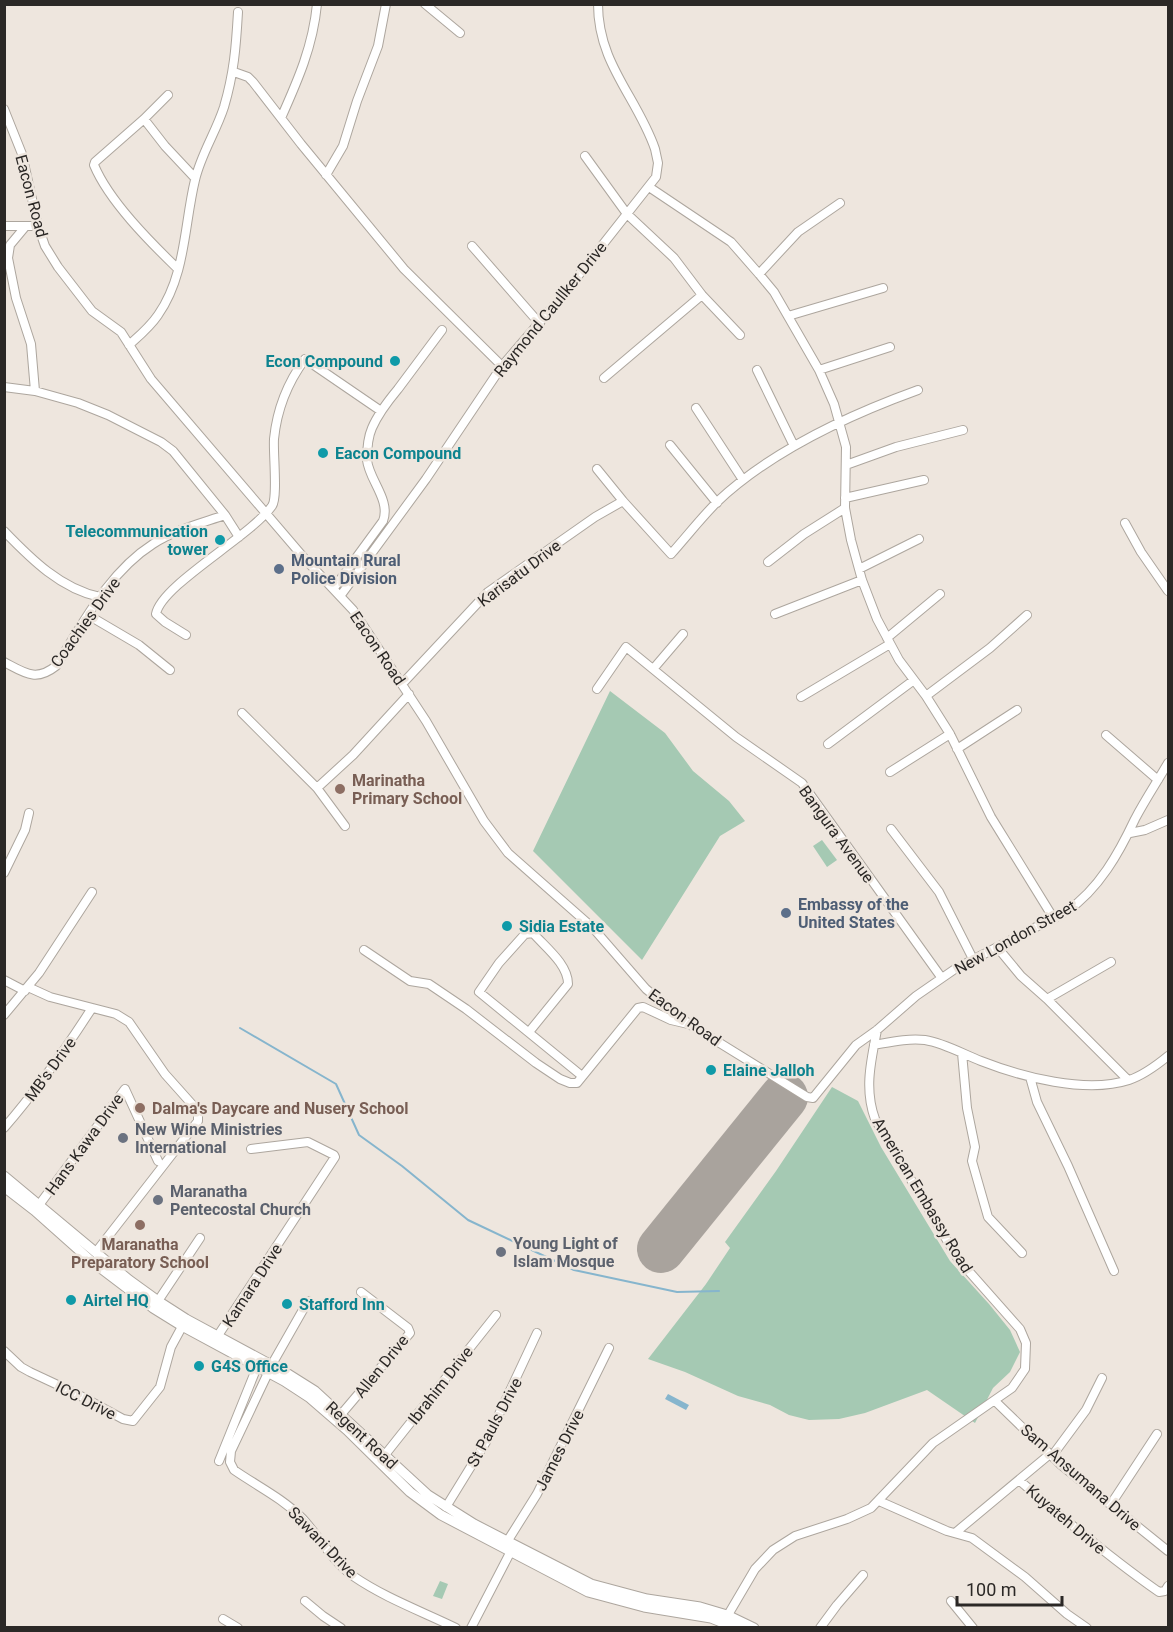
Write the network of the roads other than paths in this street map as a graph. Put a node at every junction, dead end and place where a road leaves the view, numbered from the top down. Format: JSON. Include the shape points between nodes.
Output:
{"nodes":[{"id":1,"x":317,"y":4,"type":"edge"},
{"id":2,"x":386,"y":4,"type":"edge"},
{"id":3,"x":425,"y":4,"type":"edge"},
{"id":4,"x":598,"y":4,"type":"edge"},
{"id":5,"x":238,"y":12,"type":"dead end"},
{"id":6,"x":460,"y":33,"type":"dead end"},
{"id":7,"x":234,"y":72,"type":"junction"},
{"id":8,"x":168,"y":95,"type":"dead end"},
{"id":9,"x":4,"y":109,"type":"edge"},
{"id":10,"x":281,"y":117,"type":"junction"},
{"id":11,"x":7,"y":119,"type":"edge"},
{"id":12,"x":144,"y":119,"type":"junction"},
{"id":13,"x":585,"y":156,"type":"dead end"},
{"id":14,"x":326,"y":175,"type":"junction"},
{"id":15,"x":195,"y":178,"type":"junction"},
{"id":16,"x":649,"y":187,"type":"junction"},
{"id":17,"x":840,"y":203,"type":"dead end"},
{"id":18,"x":627,"y":214,"type":"junction"},
{"id":19,"x":4,"y":226,"type":"edge"},
{"id":20,"x":38,"y":226,"type":"junction"},
{"id":21,"x":25,"y":227,"type":"junction"},
{"id":22,"x":472,"y":246,"type":"dead end"},
{"id":23,"x":178,"y":269,"type":"junction"},
{"id":24,"x":759,"y":274,"type":"junction"},
{"id":25,"x":883,"y":288,"type":"dead end"},
{"id":26,"x":702,"y":295,"type":"junction"},
{"id":27,"x":788,"y":316,"type":"junction"},
{"id":28,"x":540,"y":324,"type":"junction"},
{"id":29,"x":442,"y":330,"type":"dead end"},
{"id":30,"x":740,"y":335,"type":"dead end"},
{"id":31,"x":129,"y":345,"type":"junction"},
{"id":32,"x":890,"y":347,"type":"dead end"},
{"id":33,"x":502,"y":366,"type":"junction"},
{"id":34,"x":757,"y":370,"type":"dead end"},
{"id":35,"x":819,"y":370,"type":"junction"},
{"id":36,"x":604,"y":378,"type":"dead end"},
{"id":37,"x":4,"y":387,"type":"edge"},
{"id":38,"x":918,"y":390,"type":"dead end"},
{"id":39,"x":35,"y":391,"type":"junction"},
{"id":40,"x":696,"y":408,"type":"dead end"},
{"id":41,"x":381,"y":411,"type":"junction"},
{"id":42,"x":840,"y":423,"type":"junction"},
{"id":43,"x":963,"y":430,"type":"dead end"},
{"id":44,"x":670,"y":445,"type":"dead end"},
{"id":45,"x":794,"y":446,"type":"junction"},
{"id":46,"x":846,"y":465,"type":"junction"},
{"id":47,"x":597,"y":470,"type":"dead end"},
{"id":48,"x":743,"y":480,"type":"junction"},
{"id":49,"x":924,"y":480,"type":"dead end"},
{"id":50,"x":845,"y":498,"type":"junction"},
{"id":51,"x":623,"y":501,"type":"junction"},
{"id":52,"x":717,"y":502,"type":"junction"},
{"id":53,"x":845,"y":508,"type":"junction"},
{"id":54,"x":265,"y":513,"type":"junction"},
{"id":55,"x":225,"y":514,"type":"junction"},
{"id":56,"x":1125,"y":523,"type":"dead end"},
{"id":57,"x":4,"y":531,"type":"edge"},
{"id":58,"x":239,"y":537,"type":"junction"},
{"id":59,"x":919,"y":539,"type":"dead end"},
{"id":60,"x":768,"y":562,"type":"dead end"},
{"id":61,"x":859,"y":569,"type":"junction"},
{"id":62,"x":862,"y":580,"type":"junction"},
{"id":63,"x":334,"y":588,"type":"junction"},
{"id":64,"x":1168,"y":591,"type":"edge"},
{"id":65,"x":940,"y":594,"type":"dead end"},
{"id":66,"x":341,"y":595,"type":"junction"},
{"id":67,"x":100,"y":597,"type":"junction"},
{"id":68,"x":775,"y":614,"type":"dead end"},
{"id":69,"x":88,"y":615,"type":"junction"},
{"id":70,"x":1027,"y":615,"type":"dead end"},
{"id":71,"x":683,"y":634,"type":"dead end"},
{"id":72,"x":186,"y":635,"type":"dead end"},
{"id":73,"x":889,"y":641,"type":"junction"},
{"id":74,"x":4,"y":662,"type":"edge"},
{"id":75,"x":654,"y":668,"type":"junction"},
{"id":76,"x":170,"y":670,"type":"dead end"},
{"id":77,"x":914,"y":680,"type":"junction"},
{"id":78,"x":402,"y":684,"type":"junction"},
{"id":79,"x":597,"y":690,"type":"dead end"},
{"id":80,"x":409,"y":694,"type":"junction"},
{"id":81,"x":926,"y":696,"type":"junction"},
{"id":82,"x":801,"y":697,"type":"dead end"},
{"id":83,"x":1017,"y":710,"type":"dead end"},
{"id":84,"x":242,"y":713,"type":"dead end"},
{"id":85,"x":950,"y":734,"type":"junction"},
{"id":86,"x":1106,"y":735,"type":"dead end"},
{"id":87,"x":828,"y":744,"type":"dead end"},
{"id":88,"x":957,"y":749,"type":"junction"},
{"id":89,"x":1168,"y":763,"type":"edge"},
{"id":90,"x":890,"y":772,"type":"dead end"},
{"id":91,"x":1158,"y":780,"type":"junction"},
{"id":92,"x":317,"y":788,"type":"junction"},
{"id":93,"x":29,"y":813,"type":"dead end"},
{"id":94,"x":1168,"y":820,"type":"edge"},
{"id":95,"x":345,"y":826,"type":"dead end"},
{"id":96,"x":891,"y":828,"type":"dead end"},
{"id":97,"x":1130,"y":833,"type":"junction"},
{"id":98,"x":4,"y":873,"type":"edge"},
{"id":99,"x":92,"y":892,"type":"dead end"},
{"id":100,"x":1054,"y":919,"type":"junction"},
{"id":101,"x":997,"y":947,"type":"junction"},
{"id":102,"x":364,"y":950,"type":"dead end"},
{"id":103,"x":973,"y":959,"type":"junction"},
{"id":104,"x":1111,"y":962,"type":"dead end"},
{"id":105,"x":941,"y":977,"type":"junction"},
{"id":106,"x":4,"y":980,"type":"edge"},
{"id":107,"x":27,"y":989,"type":"junction"},
{"id":108,"x":1047,"y":999,"type":"junction"},
{"id":109,"x":92,"y":1008,"type":"junction"},
{"id":110,"x":4,"y":1015,"type":"edge"},
{"id":111,"x":689,"y":1024,"type":"junction"},
{"id":112,"x":878,"y":1030,"type":"junction"},
{"id":113,"x":529,"y":1032,"type":"junction"},
{"id":114,"x":874,"y":1045,"type":"junction"},
{"id":115,"x":962,"y":1053,"type":"junction"},
{"id":116,"x":1168,"y":1056,"type":"edge"},
{"id":117,"x":582,"y":1076,"type":"junction"},
{"id":118,"x":1030,"y":1077,"type":"junction"},
{"id":119,"x":827,"y":1078,"type":"joint"},
{"id":120,"x":1128,"y":1080,"type":"junction"},
{"id":121,"x":4,"y":1128,"type":"edge"},
{"id":122,"x":251,"y":1149,"type":"dead end"},
{"id":123,"x":158,"y":1161,"type":"dead end"},
{"id":124,"x":6,"y":1185,"type":"edge"},
{"id":125,"x":39,"y":1205,"type":"junction"},
{"id":126,"x":200,"y":1238,"type":"dead end"},
{"id":127,"x":96,"y":1252,"type":"junction"},
{"id":128,"x":1022,"y":1253,"type":"dead end"},
{"id":129,"x":1114,"y":1271,"type":"dead end"},
{"id":130,"x":127,"y":1283,"type":"junction"},
{"id":131,"x":362,"y":1292,"type":"dead end"},
{"id":132,"x":158,"y":1301,"type":"junction"},
{"id":133,"x":308,"y":1301,"type":"dead end"},
{"id":134,"x":496,"y":1316,"type":"dead end"},
{"id":135,"x":184,"y":1323,"type":"junction"},
{"id":136,"x":537,"y":1333,"type":"dead end"},
{"id":137,"x":217,"y":1337,"type":"junction"},
{"id":138,"x":609,"y":1348,"type":"dead end"},
{"id":139,"x":4,"y":1351,"type":"edge"},
{"id":140,"x":257,"y":1367,"type":"junction"},
{"id":141,"x":270,"y":1369,"type":"junction"},
{"id":142,"x":1102,"y":1378,"type":"dead end"},
{"id":143,"x":995,"y":1401,"type":"junction"},
{"id":144,"x":338,"y":1418,"type":"junction"},
{"id":145,"x":1157,"y":1434,"type":"dead end"},
{"id":146,"x":1051,"y":1455,"type":"junction"},
{"id":147,"x":384,"y":1456,"type":"junction"},
{"id":148,"x":219,"y":1461,"type":"dead end"},
{"id":149,"x":1020,"y":1481,"type":"junction"},
{"id":150,"x":879,"y":1501,"type":"junction"},
{"id":151,"x":1111,"y":1504,"type":"junction"},
{"id":152,"x":446,"y":1507,"type":"junction"},
{"id":153,"x":955,"y":1533,"type":"junction"},
{"id":154,"x":509,"y":1546,"type":"junction"},
{"id":155,"x":1168,"y":1549,"type":"edge"},
{"id":156,"x":863,"y":1575,"type":"dead end"},
{"id":157,"x":1168,"y":1586,"type":"edge"},
{"id":158,"x":305,"y":1600,"type":"dead end"},
{"id":159,"x":951,"y":1601,"type":"dead end"},
{"id":160,"x":726,"y":1618,"type":"junction"},
{"id":161,"x":222,"y":1619,"type":"dead end"},
{"id":162,"x":238,"y":1628,"type":"edge"},
{"id":163,"x":341,"y":1628,"type":"edge"},
{"id":164,"x":456,"y":1628,"type":"edge"},
{"id":165,"x":471,"y":1628,"type":"edge"},
{"id":166,"x":736,"y":1628,"type":"edge"},
{"id":167,"x":754,"y":1628,"type":"edge"},
{"id":168,"x":820,"y":1628,"type":"edge"},
{"id":169,"x":973,"y":1628,"type":"edge"},
{"id":170,"x":1087,"y":1628,"type":"edge"}],
"edges":[{"from":1,"to":10,"type":"street","via":[[301,75]]},
{"from":2,"to":14,"type":"street","via":[[378,46],[343,146]]},
{"from":3,"to":6,"type":"street"},
{"from":4,"to":16,"type":"street","name":"Raymond Caullker Drive","via":[[604,48],[655,149],[658,168]]},
{"from":5,"to":7,"type":"street"},
{"from":7,"to":10,"type":"street","via":[[248,77]]},
{"from":7,"to":15,"type":"street"},
{"from":8,"to":12,"type":"street"},
{"from":9,"to":11,"type":"street","name":"Eacon Road"},
{"from":10,"to":14,"type":"street"},
{"from":11,"to":20,"type":"street","name":"Eacon Road","via":[[28,176]]},
{"from":12,"to":15,"type":"street"},
{"from":12,"to":23,"type":"street","via":[[94,165],[117,203]]},
{"from":13,"to":18,"type":"street"},
{"from":14,"to":33,"type":"street","via":[[404,269]]},
{"from":15,"to":23,"type":"street"},
{"from":16,"to":18,"type":"street","name":"Raymond Caullker Drive"},
{"from":16,"to":24,"type":"street","via":[[731,242]]},
{"from":17,"to":24,"type":"street","via":[[798,232]]},
{"from":18,"to":26,"type":"street","via":[[674,258]]},
{"from":18,"to":28,"type":"street","name":"Raymond Caullker Drive"},
{"from":19,"to":21,"type":"street"},
{"from":20,"to":21,"type":"street"},
{"from":20,"to":31,"type":"street","name":"Eacon Road","via":[[52,258],[73,288],[92,311],[117,328]]},
{"from":21,"to":39,"type":"street","via":[[10,245],[8,258],[31,344]]},
{"from":22,"to":28,"type":"street"},
{"from":23,"to":31,"type":"street","via":[[156,318]]},
{"from":24,"to":27,"type":"street"},
{"from":25,"to":27,"type":"street"},
{"from":26,"to":30,"type":"street"},
{"from":26,"to":36,"type":"street"},
{"from":27,"to":35,"type":"street"},
{"from":28,"to":33,"type":"street","name":"Raymond Caullker Drive"},
{"from":29,"to":41,"type":"street"},
{"from":31,"to":54,"type":"street","name":"Eacon Road","via":[[151,379]]},
{"from":32,"to":35,"type":"street"},
{"from":33,"to":66,"type":"street","name":"Raymond Caullker Drive"},
{"from":34,"to":45,"type":"street"},
{"from":35,"to":42,"type":"street"},
{"from":37,"to":39,"type":"street"},
{"from":38,"to":42,"type":"street"},
{"from":39,"to":55,"type":"street","via":[[90,407],[161,442]]},
{"from":40,"to":48,"type":"street"},
{"from":41,"to":54,"type":"street","via":[[305,359],[281,403],[274,438],[275,501]]},
{"from":41,"to":63,"type":"street","via":[[368,440],[367,459],[385,515]]},
{"from":42,"to":45,"type":"street"},
{"from":42,"to":46,"type":"street"},
{"from":43,"to":46,"type":"street"},
{"from":44,"to":52,"type":"street"},
{"from":45,"to":48,"type":"street"},
{"from":46,"to":50,"type":"street"},
{"from":47,"to":51,"type":"street"},
{"from":48,"to":52,"type":"street"},
{"from":49,"to":50,"type":"street"},
{"from":50,"to":53,"type":"street"},
{"from":51,"to":52,"type":"street","via":[[671,554]]},
{"from":51,"to":78,"type":"street","name":"Karisatu Drive","via":[[488,592]]},
{"from":53,"to":60,"type":"street"},
{"from":53,"to":61,"type":"street"},
{"from":54,"to":58,"type":"street"},
{"from":54,"to":63,"type":"street","name":"Eacon Road"},
{"from":55,"to":58,"type":"street"},
{"from":55,"to":67,"type":"street","name":"Coachies Drive","via":[[154,543],[130,561]]},
{"from":56,"to":64,"type":"street"},
{"from":57,"to":67,"type":"street","via":[[57,579]]},
{"from":58,"to":72,"type":"street","via":[[158,606],[156,614]]},
{"from":59,"to":61,"type":"street"},
{"from":61,"to":62,"type":"street"},
{"from":62,"to":68,"type":"street"},
{"from":62,"to":73,"type":"street"},
{"from":63,"to":66,"type":"street","name":"Eacon Road"},
{"from":65,"to":73,"type":"street"},
{"from":66,"to":78,"type":"street","name":"Eacon Road"},
{"from":67,"to":69,"type":"street","name":"Coachies Drive"},
{"from":69,"to":74,"type":"street","name":"Coachies Drive","via":[[48,673],[35,676]]},
{"from":69,"to":76,"type":"street","via":[[139,645]]},
{"from":70,"to":81,"type":"street"},
{"from":71,"to":75,"type":"street"},
{"from":73,"to":77,"type":"street"},
{"from":73,"to":82,"type":"street"},
{"from":75,"to":79,"type":"street","name":"Bangura Avenue","via":[[624,647]]},
{"from":75,"to":105,"type":"street","name":"Bangura Avenue","via":[[736,737],[802,783]]},
{"from":77,"to":81,"type":"street"},
{"from":77,"to":87,"type":"street"},
{"from":78,"to":80,"type":"street","name":"Eacon Road"},
{"from":80,"to":92,"type":"street"},
{"from":80,"to":111,"type":"street","name":"Eacon Road","via":[[484,821],[508,853],[593,928],[646,990]]},
{"from":81,"to":85,"type":"street"},
{"from":83,"to":88,"type":"street"},
{"from":84,"to":92,"type":"street"},
{"from":85,"to":88,"type":"street"},
{"from":85,"to":90,"type":"street"},
{"from":86,"to":91,"type":"street"},
{"from":88,"to":100,"type":"street","via":[[991,817]]},
{"from":89,"to":91,"type":"street","name":"New London Street"},
{"from":91,"to":97,"type":"street","name":"New London Street"},
{"from":92,"to":95,"type":"street"},
{"from":93,"to":98,"type":"street"},
{"from":94,"to":97,"type":"street"},
{"from":96,"to":103,"type":"street","via":[[939,892]]},
{"from":97,"to":100,"type":"street","name":"New London Street","via":[[1085,897]]},
{"from":99,"to":107,"type":"street"},
{"from":100,"to":101,"type":"street","name":"New London Street"},
{"from":101,"to":103,"type":"street","name":"New London Street"},
{"from":101,"to":108,"type":"street"},
{"from":102,"to":117,"type":"street","via":[[410,981],[429,984],[560,1079],[577,1083]]},
{"from":103,"to":105,"type":"street","name":"New London Street"},
{"from":104,"to":108,"type":"street"},
{"from":105,"to":112,"type":"street","name":"New London Street"},
{"from":106,"to":107,"type":"street"},
{"from":107,"to":109,"type":"street"},
{"from":107,"to":110,"type":"street"},
{"from":108,"to":120,"type":"street"},
{"from":109,"to":121,"type":"street","name":"MB's Drive","via":[[63,1054]]},
{"from":109,"to":127,"type":"street","via":[[116,1014],[132,1024],[165,1074],[200,1115]]},
{"from":111,"to":117,"type":"street","via":[[638,1008]]},
{"from":111,"to":119,"type":"street","name":"Eacon Road","via":[[807,1097],[813,1098]]},
{"from":112,"to":114,"type":"street","name":"American Embassy Road"},
{"from":112,"to":119,"type":"street","name":"New London Street","via":[[856,1045]]},
{"from":113,"to":113,"type":"street","via":[[479,992],[525,933],[533,933],[568,977],[567,984]]},
{"from":113,"to":117,"type":"street"},
{"from":114,"to":115,"type":"street","via":[[924,1040]]},
{"from":114,"to":143,"type":"street","name":"American Embassy Road","via":[[868,1085],[875,1119],[958,1258],[1023,1336],[1026,1369],[1012,1388]]},
{"from":115,"to":118,"type":"street"},
{"from":115,"to":128,"type":"street","via":[[975,1147],[972,1161],[988,1217]]},
{"from":116,"to":120,"type":"street"},
{"from":118,"to":120,"type":"street","via":[[1090,1084]]},
{"from":118,"to":129,"type":"street","via":[[1037,1102]]},
{"from":122,"to":137,"type":"street","name":"Kamara Drive","via":[[308,1142],[335,1157]]},
{"from":123,"to":125,"type":"street","name":"Hans Kawa Drive","via":[[125,1089]]},
{"from":124,"to":125,"type":"main road","name":"Regent Road"},
{"from":124,"to":130,"type":"main road","name":"Regent Road"},
{"from":125,"to":127,"type":"main road","name":"Regent Road"},
{"from":126,"to":132,"type":"street"},
{"from":127,"to":130,"type":"main road","name":"Regent Road"},
{"from":130,"to":132,"type":"main road","name":"Regent Road"},
{"from":130,"to":135,"type":"main road","name":"Regent Road"},
{"from":131,"to":144,"type":"street","name":"Allen Drive","via":[[410,1333]]},
{"from":132,"to":135,"type":"main road","name":"Regent Road"},
{"from":133,"to":141,"type":"street","name":"Sawani Drive"},
{"from":134,"to":147,"type":"street","name":"Ibrahim Drive"},
{"from":135,"to":137,"type":"main road","name":"Regent Road"},
{"from":135,"to":139,"type":"street","name":"ICC Drive","via":[[171,1347],[160,1387],[133,1421],[30,1372]]},
{"from":135,"to":140,"type":"main road","name":"Regent Road"},
{"from":136,"to":152,"type":"street","name":"St Pauls Drive","via":[[490,1434]]},
{"from":137,"to":141,"type":"main road","name":"Regent Road"},
{"from":138,"to":154,"type":"street","name":"James Drive"},
{"from":140,"to":141,"type":"main road","name":"Regent Road"},
{"from":140,"to":148,"type":"street"},
{"from":141,"to":144,"type":"main road","name":"Regent Road","via":[[315,1391]]},
{"from":141,"to":164,"type":"street","name":"Sawani Drive","via":[[231,1451],[234,1470],[289,1506],[352,1575],[378,1592]]},
{"from":142,"to":146,"type":"street","via":[[1086,1410]]},
{"from":143,"to":146,"type":"street","name":"Sam Ansumana Drive"},
{"from":143,"to":150,"type":"street","name":"American Embassy Road","via":[[933,1443]]},
{"from":144,"to":147,"type":"main road","name":"Regent Road"},
{"from":144,"to":154,"type":"main road","name":"Regent Road","via":[[418,1498],[441,1515]]},
{"from":145,"to":151,"type":"street"},
{"from":146,"to":149,"type":"street"},
{"from":146,"to":151,"type":"street","name":"Sam Ansumana Drive"},
{"from":147,"to":152,"type":"main road","name":"Regent Road"},
{"from":149,"to":153,"type":"street"},
{"from":149,"to":157,"type":"street","name":"Kuyateh Drive","via":[[1132,1573],[1159,1592]]},
{"from":150,"to":153,"type":"street"},
{"from":150,"to":160,"type":"street","name":"American Embassy Road","via":[[847,1519],[795,1536],[773,1550],[755,1569]]},
{"from":151,"to":155,"type":"street","name":"Sam Ansumana Drive"},
{"from":152,"to":154,"type":"main road","name":"Regent Road"},
{"from":153,"to":170,"type":"street","via":[[968,1536],[1026,1577]]},
{"from":154,"to":160,"type":"main road","name":"Regent Road","via":[[591,1584],[647,1599],[700,1607]]},
{"from":154,"to":165,"type":"street","name":"James Drive"},
{"from":156,"to":168,"type":"street"},
{"from":158,"to":163,"type":"street"},
{"from":159,"to":169,"type":"street"},
{"from":160,"to":166,"type":"main road","name":"Regent Road"},
{"from":160,"to":167,"type":"main road","name":"Regent Road"},
{"from":161,"to":162,"type":"street"}]}
